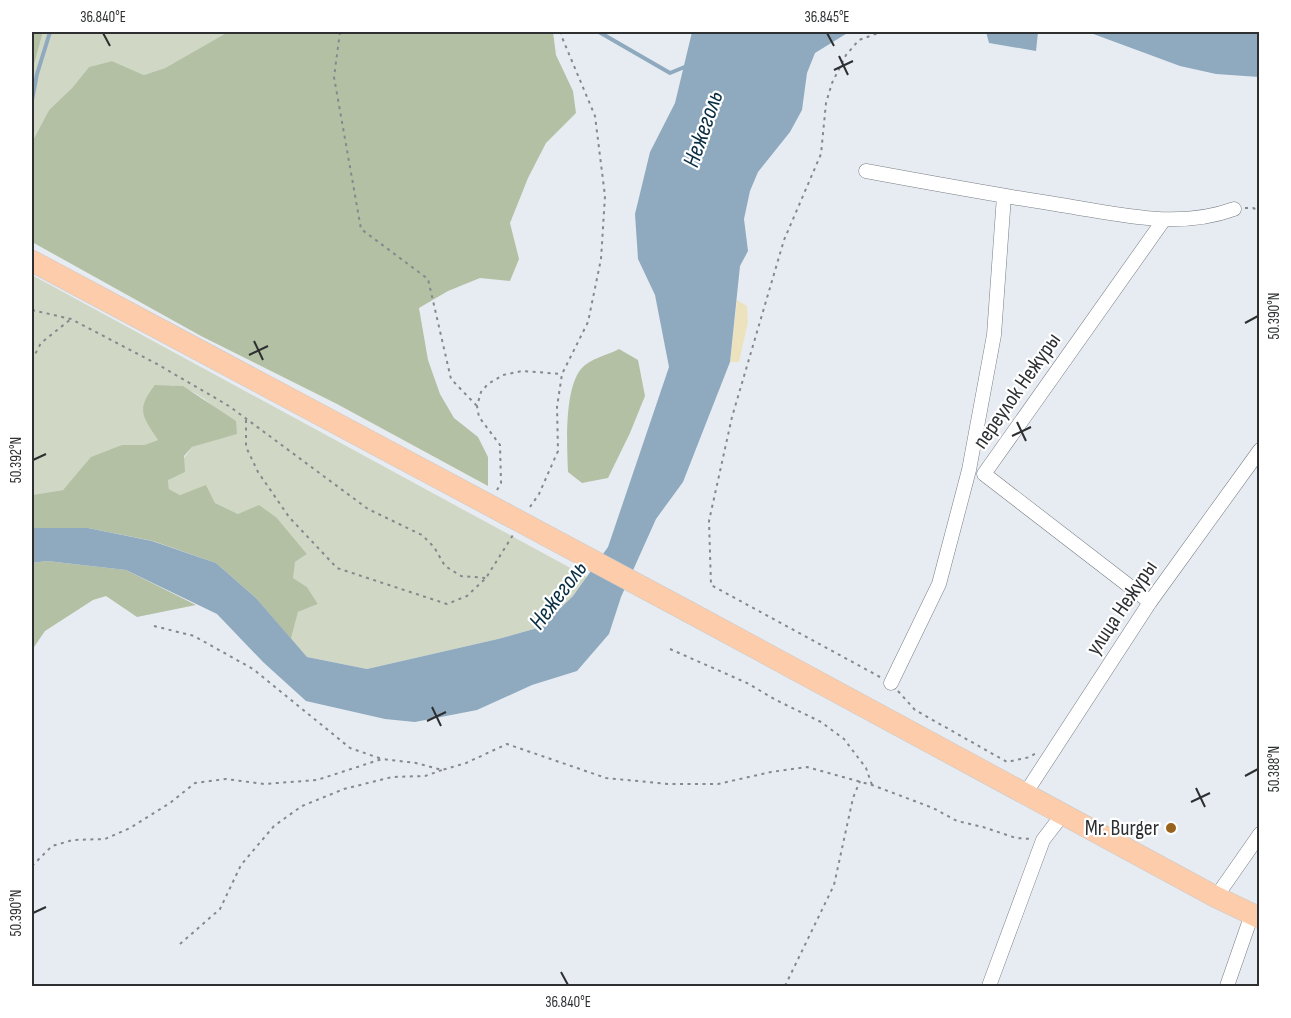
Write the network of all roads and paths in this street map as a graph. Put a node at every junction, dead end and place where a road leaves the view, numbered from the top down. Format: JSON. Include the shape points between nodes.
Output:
{"nodes":[{"id":1,"x":340,"y":32,"type":"edge"},
{"id":2,"x":561,"y":32,"type":"edge"},
{"id":3,"x":881,"y":32,"type":"edge"},
{"id":4,"x":866,"y":171,"type":"dead end"},
{"id":5,"x":1004,"y":196,"type":"junction"},
{"id":6,"x":1234,"y":209,"type":"dead end"},
{"id":7,"x":1163,"y":221,"type":"junction"},
{"id":8,"x":32,"y":261,"type":"edge"},
{"id":9,"x":32,"y":310,"type":"edge"},
{"id":10,"x":71,"y":319,"type":"junction"},
{"id":11,"x":32,"y":360,"type":"edge"},
{"id":12,"x":562,"y":374,"type":"junction"},
{"id":13,"x":477,"y":405,"type":"junction"},
{"id":14,"x":246,"y":420,"type":"junction"},
{"id":15,"x":1260,"y":450,"type":"edge"},
{"id":16,"x":969,"y":470,"type":"junction"},
{"id":17,"x":984,"y":474,"type":"junction"},
{"id":18,"x":528,"y":511,"type":"dead end"},
{"id":19,"x":502,"y":515,"type":"junction"},
{"id":20,"x":486,"y":578,"type":"junction"},
{"id":21,"x":1150,"y":602,"type":"junction"},
{"id":22,"x":154,"y":626,"type":"dead end"},
{"id":23,"x":670,"y":649,"type":"dead end"},
{"id":24,"x":891,"y":683,"type":"junction"},
{"id":25,"x":1055,"y":749,"type":"junction"},
{"id":26,"x":382,"y":759,"type":"junction"},
{"id":27,"x":442,"y":770,"type":"junction"},
{"id":28,"x":860,"y":781,"type":"junction"},
{"id":29,"x":872,"y":784,"type":"junction"},
{"id":30,"x":1025,"y":794,"type":"junction"},
{"id":31,"x":1063,"y":814,"type":"junction"},
{"id":32,"x":1260,"y":834,"type":"edge"},
{"id":33,"x":1043,"y":840,"type":"junction"},
{"id":34,"x":32,"y":866,"type":"edge"},
{"id":35,"x":1216,"y":897,"type":"junction"},
{"id":36,"x":1256,"y":916,"type":"edge"},
{"id":37,"x":180,"y":944,"type":"dead end"},
{"id":38,"x":785,"y":987,"type":"edge"},
{"id":39,"x":989,"y":987,"type":"edge"},
{"id":40,"x":1227,"y":987,"type":"edge"}],
"edges":[{"from":1,"to":13,"type":"path","via":[[334,77],[361,229],[428,279],[451,379]]},
{"from":2,"to":12,"type":"path","via":[[595,116],[605,196],[601,259],[588,322]]},
{"from":3,"to":24,"type":"path","via":[[859,40],[846,55],[832,83],[821,154],[784,240],[732,417],[709,521],[711,585]]},
{"from":4,"to":5,"type":"street"},
{"from":5,"to":7,"type":"street"},
{"from":5,"to":16,"type":"street","name":"переулок Нежуры","via":[[994,335]]},
{"from":6,"to":7,"type":"street","via":[[1218,215]]},
{"from":7,"to":17,"type":"street","name":"переулок Нежуры"},
{"from":8,"to":19,"type":"main road"},
{"from":9,"to":10,"type":"path"},
{"from":10,"to":11,"type":"path","via":[[41,343]]},
{"from":10,"to":14,"type":"path","via":[[167,370]]},
{"from":12,"to":13,"type":"path","via":[[522,371],[503,375],[481,392]]},
{"from":12,"to":18,"type":"path","via":[[557,407],[558,451]]},
{"from":13,"to":19,"type":"path","via":[[480,417],[500,445]]},
{"from":14,"to":20,"type":"path","via":[[368,509],[422,535],[445,566],[461,576]]},
{"from":14,"to":20,"type":"path","via":[[246,447],[258,472],[289,517],[337,568],[447,604],[467,596]]},
{"from":15,"to":21,"type":"street","name":"улица Нежуры"},
{"from":16,"to":17,"type":"street"},
{"from":16,"to":24,"type":"street","name":"переулок Нежуры","via":[[939,584]]},
{"from":17,"to":21,"type":"street","name":"переулок Нежуры"},
{"from":19,"to":20,"type":"path"},
{"from":19,"to":30,"type":"main road","bridge":true},
{"from":21,"to":25,"type":"street","name":"улица Нежуры"},
{"from":22,"to":26,"type":"path","via":[[194,636],[253,669],[350,748]]},
{"from":23,"to":29,"type":"path","via":[[821,722],[844,739],[866,768]]},
{"from":24,"to":25,"type":"path","via":[[915,710],[1007,762],[1030,757],[1045,746]]},
{"from":25,"to":30,"type":"street","name":"улица Нежуры"},
{"from":26,"to":27,"type":"path"},
{"from":26,"to":34,"type":"path","via":[[317,780],[264,784],[226,779],[195,783],[130,828],[105,839],[73,840],[52,846]]},
{"from":27,"to":28,"type":"path","via":[[507,744],[606,778],[718,784],[807,767]]},
{"from":27,"to":37,"type":"path","via":[[353,786],[302,806],[273,826],[241,865],[220,909]]},
{"from":28,"to":29,"type":"path"},
{"from":28,"to":38,"type":"path","via":[[834,885]]},
{"from":29,"to":33,"type":"path","via":[[957,821],[1016,838]]},
{"from":30,"to":31,"type":"main road"},
{"from":31,"to":33,"type":"street"},
{"from":31,"to":35,"type":"main road"},
{"from":32,"to":35,"type":"street"},
{"from":33,"to":39,"type":"street"},
{"from":35,"to":36,"type":"main road"},
{"from":36,"to":40,"type":"street"}]}
